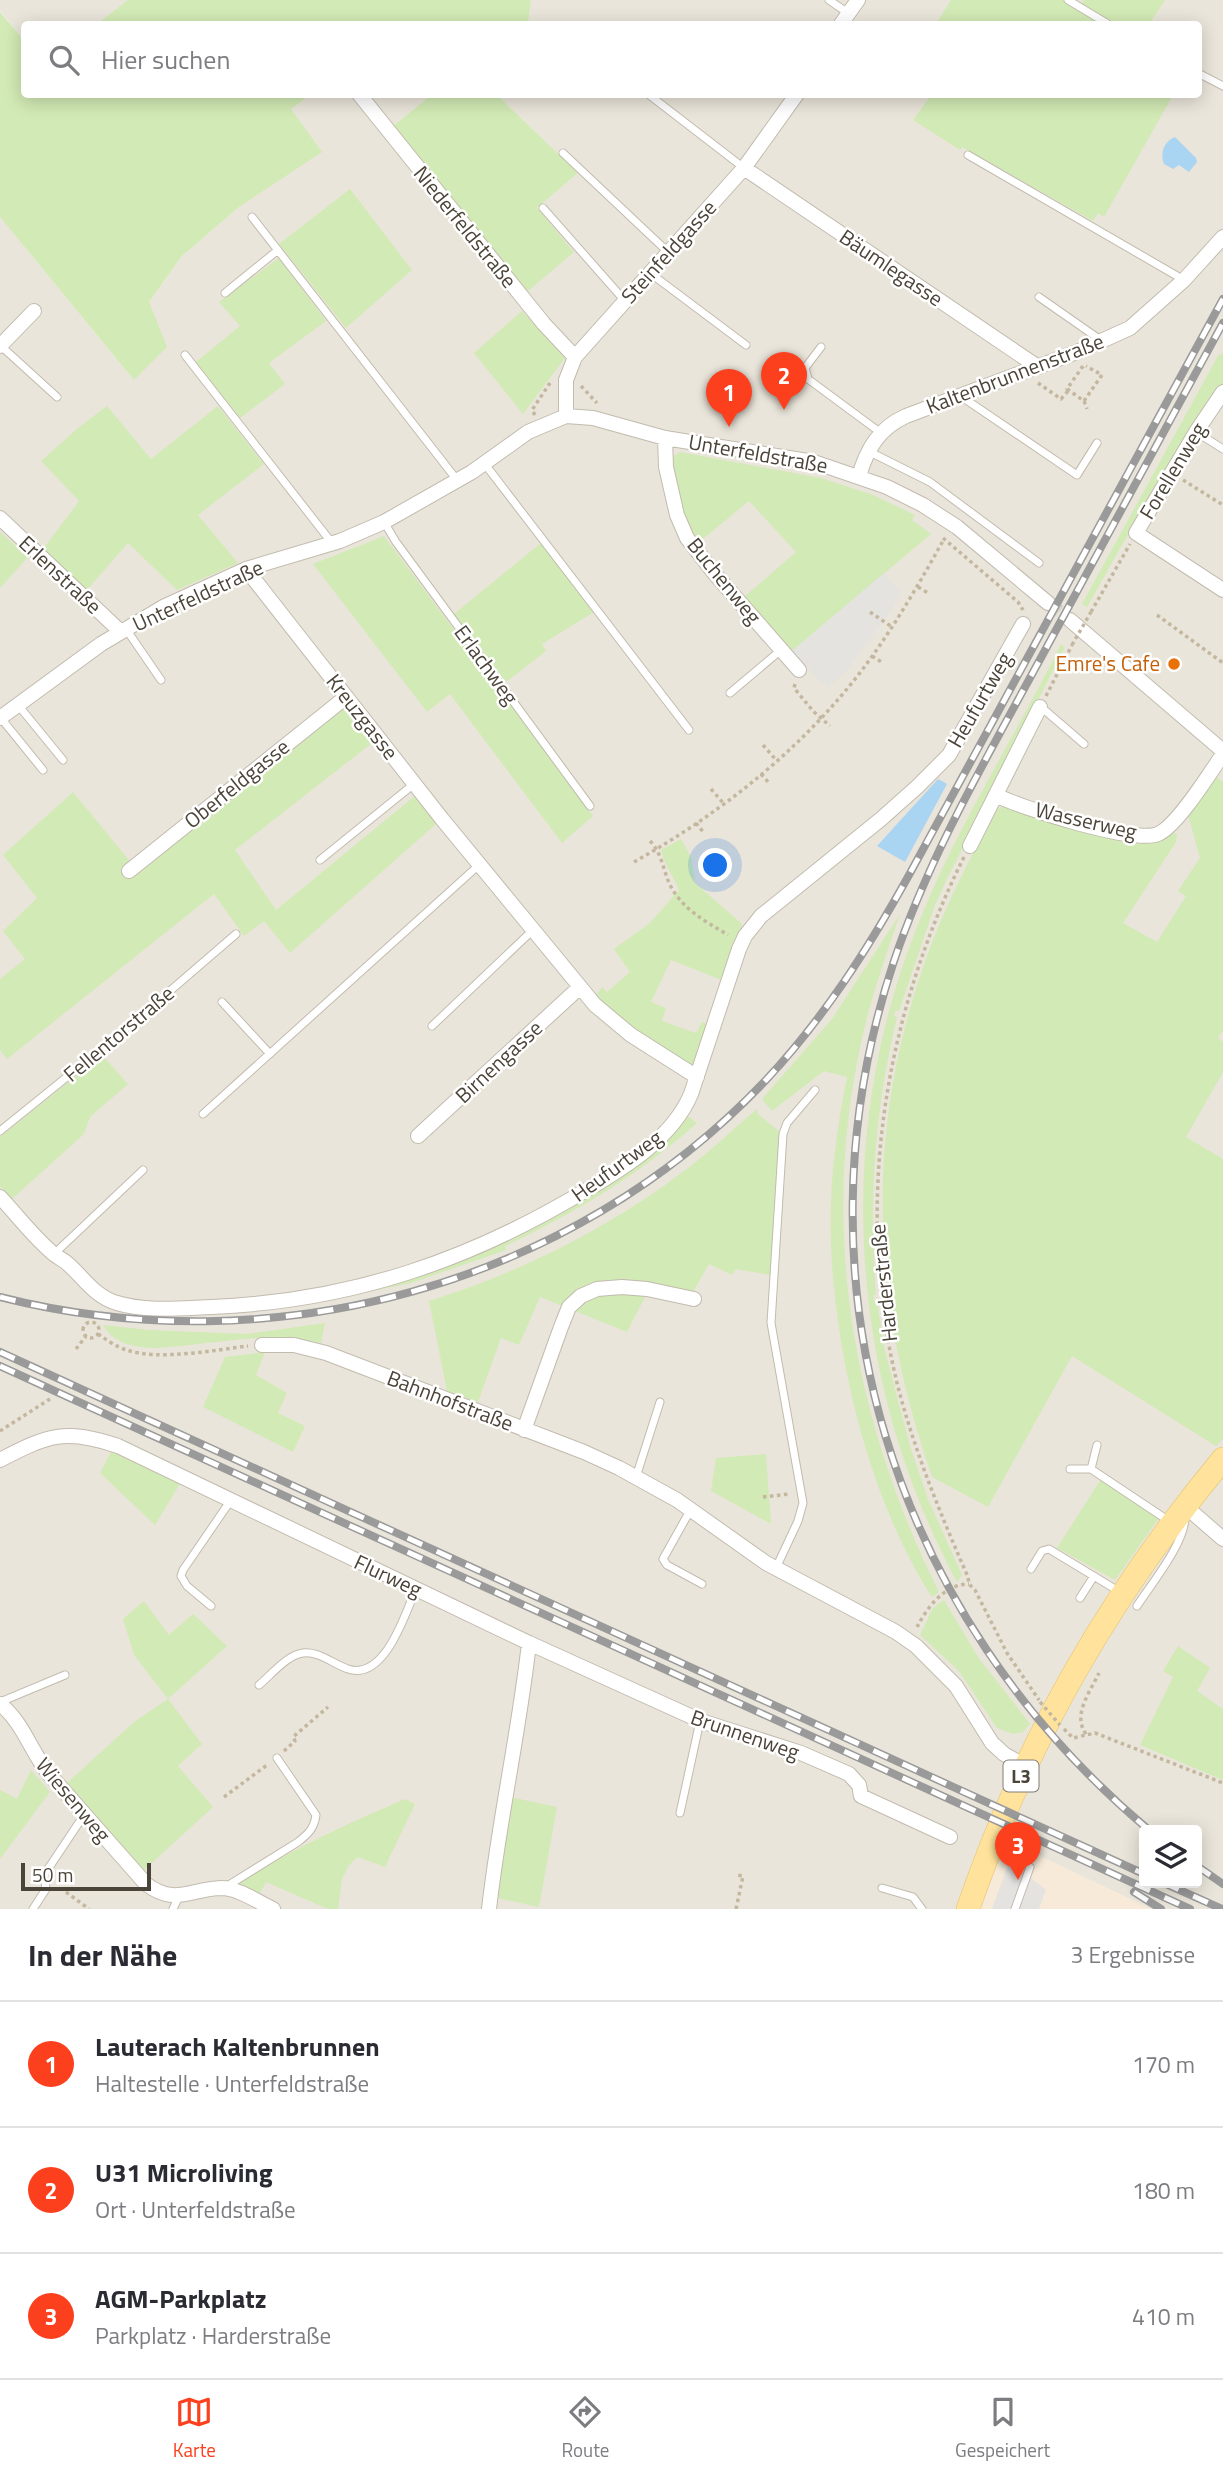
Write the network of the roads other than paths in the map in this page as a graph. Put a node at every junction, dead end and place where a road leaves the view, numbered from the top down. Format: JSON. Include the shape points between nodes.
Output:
{"nodes":[{"id":1,"x":829,"y":0,"type":"edge"},
{"id":2,"x":858,"y":0,"type":"edge"},
{"id":3,"x":1068,"y":0,"type":"edge"},
{"id":4,"x":845,"y":19,"type":"edge"},
{"id":5,"x":1103,"y":21,"type":"edge"},
{"id":6,"x":1202,"y":75,"type":"edge"},
{"id":7,"x":1223,"y":86,"type":"edge"},
{"id":8,"x":362,"y":98,"type":"edge"},
{"id":9,"x":653,"y":98,"type":"edge"},
{"id":10,"x":794,"y":98,"type":"edge"},
{"id":11,"x":563,"y":153,"type":"dead end"},
{"id":12,"x":968,"y":155,"type":"dead end"},
{"id":13,"x":744,"y":168,"type":"junction"},
{"id":14,"x":543,"y":208,"type":"dead end"},
{"id":15,"x":252,"y":217,"type":"dead end"},
{"id":16,"x":1223,"y":237,"type":"edge"},
{"id":17,"x":278,"y":250,"type":"junction"},
{"id":18,"x":669,"y":253,"type":"junction"},
{"id":19,"x":650,"y":273,"type":"junction"},
{"id":20,"x":1184,"y":280,"type":"junction"},
{"id":21,"x":225,"y":293,"type":"dead end"},
{"id":22,"x":1040,"y":297,"type":"dead end"},
{"id":23,"x":625,"y":301,"type":"junction"},
{"id":24,"x":34,"y":311,"type":"dead end"},
{"id":25,"x":1102,"y":341,"type":"junction"},
{"id":26,"x":746,"y":345,"type":"dead end"},
{"id":27,"x":0,"y":346,"type":"edge"},
{"id":28,"x":821,"y":347,"type":"dead end"},
{"id":29,"x":185,"y":355,"type":"dead end"},
{"id":30,"x":575,"y":357,"type":"junction"},
{"id":31,"x":1033,"y":369,"type":"junction"},
{"id":32,"x":1223,"y":393,"type":"edge"},
{"id":33,"x":961,"y":396,"type":"junction"},
{"id":34,"x":57,"y":397,"type":"dead end"},
{"id":35,"x":566,"y":416,"type":"junction"},
{"id":36,"x":1196,"y":432,"type":"junction"},
{"id":37,"x":881,"y":433,"type":"junction"},
{"id":38,"x":665,"y":438,"type":"junction"},
{"id":39,"x":1097,"y":443,"type":"dead end"},
{"id":40,"x":1223,"y":449,"type":"edge"},
{"id":41,"x":868,"y":451,"type":"junction"},
{"id":42,"x":484,"y":463,"type":"junction"},
{"id":43,"x":859,"y":476,"type":"junction"},
{"id":44,"x":457,"y":480,"type":"junction"},
{"id":45,"x":0,"y":518,"type":"edge"},
{"id":46,"x":384,"y":522,"type":"junction"},
{"id":47,"x":332,"y":543,"type":"junction"},
{"id":48,"x":1038,"y":563,"type":"dead end"},
{"id":49,"x":246,"y":569,"type":"junction"},
{"id":50,"x":1223,"y":590,"type":"edge"},
{"id":51,"x":1048,"y":603,"type":"tunnel mouth"},
{"id":52,"x":1070,"y":620,"type":"tunnel mouth"},
{"id":53,"x":1023,"y":624,"type":"road end"},
{"id":54,"x":123,"y":630,"type":"junction"},
{"id":55,"x":781,"y":650,"type":"junction"},
{"id":56,"x":799,"y":670,"type":"road end"},
{"id":57,"x":161,"y":680,"type":"dead end"},
{"id":58,"x":730,"y":694,"type":"dead end"},
{"id":59,"x":346,"y":697,"type":"junction"},
{"id":60,"x":18,"y":705,"type":"junction"},
{"id":61,"x":1040,"y":707,"type":"joint"},
{"id":62,"x":0,"y":718,"type":"edge"},
{"id":63,"x":689,"y":730,"type":"dead end"},
{"id":64,"x":1084,"y":744,"type":"dead end"},
{"id":65,"x":1223,"y":752,"type":"edge"},
{"id":66,"x":63,"y":760,"type":"dead end"},
{"id":67,"x":43,"y":769,"type":"dead end"},
{"id":68,"x":414,"y":784,"type":"junction"},
{"id":69,"x":996,"y":795,"type":"junction"},
{"id":70,"x":590,"y":806,"type":"dead end"},
{"id":71,"x":970,"y":846,"type":"road end"},
{"id":72,"x":320,"y":860,"type":"dead end"},
{"id":73,"x":479,"y":864,"type":"junction"},
{"id":74,"x":128,"y":871,"type":"dead end"},
{"id":75,"x":533,"y":930,"type":"junction"},
{"id":76,"x":236,"y":934,"type":"dead end"},
{"id":77,"x":580,"y":987,"type":"junction"},
{"id":78,"x":222,"y":1002,"type":"dead end"},
{"id":79,"x":432,"y":1026,"type":"dead end"},
{"id":80,"x":270,"y":1054,"type":"junction"},
{"id":81,"x":697,"y":1077,"type":"junction"},
{"id":82,"x":815,"y":1090,"type":"dead end"},
{"id":83,"x":203,"y":1114,"type":"dead end"},
{"id":84,"x":0,"y":1131,"type":"edge"},
{"id":85,"x":418,"y":1136,"type":"dead end"},
{"id":86,"x":143,"y":1170,"type":"dead end"},
{"id":87,"x":0,"y":1197,"type":"edge"},
{"id":88,"x":54,"y":1254,"type":"junction"},
{"id":89,"x":694,"y":1299,"type":"dead end"},
{"id":90,"x":262,"y":1345,"type":"road end"},
{"id":91,"x":660,"y":1402,"type":"dead end"},
{"id":92,"x":524,"y":1430,"type":"junction"},
{"id":93,"x":1097,"y":1445,"type":"dead end"},
{"id":94,"x":1223,"y":1459,"type":"edge"},
{"id":95,"x":0,"y":1461,"type":"edge"},
{"id":96,"x":1070,"y":1469,"type":"dead end"},
{"id":97,"x":1091,"y":1469,"type":"junction"},
{"id":98,"x":636,"y":1477,"type":"junction"},
{"id":99,"x":230,"y":1500,"type":"junction"},
{"id":100,"x":691,"y":1509,"type":"junction"},
{"id":101,"x":1179,"y":1515,"type":"junction"},
{"id":102,"x":1223,"y":1539,"type":"edge"},
{"id":103,"x":775,"y":1568,"type":"junction"},
{"id":104,"x":1031,"y":1569,"type":"dead end"},
{"id":105,"x":1094,"y":1576,"type":"junction"},
{"id":106,"x":702,"y":1584,"type":"dead end"},
{"id":107,"x":416,"y":1589,"type":"junction"},
{"id":108,"x":1080,"y":1598,"type":"dead end"},
{"id":109,"x":1130,"y":1599,"type":"junction"},
{"id":110,"x":211,"y":1606,"type":"dead end"},
{"id":111,"x":529,"y":1643,"type":"junction"},
{"id":112,"x":65,"y":1675,"type":"dead end"},
{"id":113,"x":259,"y":1685,"type":"dead end"},
{"id":114,"x":0,"y":1703,"type":"edge"},
{"id":115,"x":701,"y":1721,"type":"junction"},
{"id":116,"x":277,"y":1758,"type":"dead end"},
{"id":117,"x":1025,"y":1766,"type":"junction"},
{"id":118,"x":680,"y":1813,"type":"dead end"},
{"id":119,"x":84,"y":1815,"type":"junction"},
{"id":120,"x":950,"y":1837,"type":"dead end"},
{"id":121,"x":1030,"y":1867,"type":"dead end"},
{"id":122,"x":224,"y":1888,"type":"junction"},
{"id":123,"x":881,"y":1888,"type":"dead end"},
{"id":124,"x":176,"y":1903,"type":"edge"},
{"id":125,"x":33,"y":1909,"type":"edge"},
{"id":126,"x":273,"y":1909,"type":"edge"},
{"id":127,"x":489,"y":1909,"type":"edge"},
{"id":128,"x":922,"y":1909,"type":"edge"},
{"id":129,"x":968,"y":1909,"type":"edge"},
{"id":130,"x":1015,"y":1909,"type":"edge"}],
"edges":[{"from":1,"to":4,"type":"lane"},
{"from":2,"to":4,"type":"street"},
{"from":3,"to":5,"type":"lane"},
{"from":6,"to":7,"type":"lane"},
{"from":8,"to":30,"type":"street","name":"Niederfeldstraße"},
{"from":9,"to":13,"type":"lane"},
{"from":10,"to":13,"type":"street","name":"Steinfeldgasse"},
{"from":11,"to":18,"type":"lane"},
{"from":12,"to":20,"type":"lane"},
{"from":13,"to":18,"type":"street","name":"Steinfeldgasse"},
{"from":13,"to":31,"type":"street","name":"Bäumlegasse"},
{"from":14,"to":23,"type":"lane"},
{"from":15,"to":17,"type":"lane"},
{"from":16,"to":20,"type":"street","name":"Kaltenbrunnenstraße"},
{"from":17,"to":21,"type":"lane"},
{"from":17,"to":44,"type":"lane"},
{"from":18,"to":19,"type":"street","name":"Steinfeldgasse"},
{"from":19,"to":23,"type":"street","name":"Steinfeldgasse"},
{"from":19,"to":26,"type":"lane"},
{"from":20,"to":25,"type":"street","name":"Kaltenbrunnenstraße","via":[[1138,323]]},
{"from":22,"to":25,"type":"lane"},
{"from":23,"to":30,"type":"street","name":"Steinfeldgasse"},
{"from":24,"to":27,"type":"street"},
{"from":25,"to":31,"type":"street","name":"Kaltenbrunnenstraße","via":[[1081,358]]},
{"from":27,"to":34,"type":"lane"},
{"from":28,"to":37,"type":"lane","via":[[805,369],[808,379]]},
{"from":29,"to":47,"type":"lane"},
{"from":30,"to":35,"type":"street","name":"Steinfeldgasse","via":[[566,380]]},
{"from":31,"to":33,"type":"street","name":"Kaltenbrunnenstraße"},
{"from":32,"to":36,"type":"street","name":"Forellenweg"},
{"from":33,"to":37,"type":"street","name":"Kaltenbrunnenstraße","via":[[899,419]]},
{"from":33,"to":39,"type":"lane","via":[[1077,475]]},
{"from":35,"to":38,"type":"street","name":"Unterfeldstraße","via":[[593,418]]},
{"from":35,"to":42,"type":"street","name":"Unterfeldstraße","via":[[527,432]]},
{"from":36,"to":40,"type":"lane"},
{"from":36,"to":50,"type":"street","name":"Forellenweg","via":[[1136,533]]},
{"from":37,"to":41,"type":"street","name":"Kaltenbrunnenstraße"},
{"from":38,"to":43,"type":"street","name":"Unterfeldstraße","via":[[793,457]]},
{"from":38,"to":55,"type":"street","name":"Buchenweg","via":[[666,467],[687,538]]},
{"from":41,"to":43,"type":"street","name":"Kaltenbrunnenstraße"},
{"from":41,"to":48,"type":"lane","via":[[930,482]]},
{"from":42,"to":44,"type":"street","name":"Unterfeldstraße"},
{"from":42,"to":63,"type":"lane"},
{"from":43,"to":51,"type":"street","name":"Unterfeldstraße","via":[[943,518]]},
{"from":44,"to":46,"type":"street","name":"Unterfeldstraße"},
{"from":45,"to":54,"type":"street","name":"Erlenstraße"},
{"from":46,"to":47,"type":"street","name":"Unterfeldstraße"},
{"from":46,"to":70,"type":"lane","name":"Erlachweg"},
{"from":47,"to":49,"type":"street","name":"Unterfeldstraße"},
{"from":49,"to":54,"type":"street","name":"Unterfeldstraße"},
{"from":49,"to":59,"type":"street","name":"Kreuzgasse"},
{"from":52,"to":65,"type":"street"},
{"from":53,"to":81,"type":"street","name":"Heufurtweg","via":[[949,755],[881,819],[761,916],[742,943]]},
{"from":54,"to":57,"type":"lane"},
{"from":54,"to":60,"type":"street","name":"Unterfeldstraße"},
{"from":55,"to":56,"type":"street","name":"Buchenweg"},
{"from":55,"to":58,"type":"lane"},
{"from":59,"to":68,"type":"street","name":"Kreuzgasse"},
{"from":59,"to":74,"type":"street","name":"Oberfeldgasse"},
{"from":60,"to":62,"type":"street","name":"Unterfeldstraße"},
{"from":60,"to":66,"type":"lane"},
{"from":61,"to":64,"type":"lane"},
{"from":61,"to":69,"type":"street"},
{"from":62,"to":67,"type":"lane"},
{"from":65,"to":69,"type":"street","name":"Wasserweg","via":[[1179,815],[1157,835],[1122,833]]},
{"from":68,"to":72,"type":"lane"},
{"from":68,"to":73,"type":"street","name":"Kreuzgasse"},
{"from":69,"to":71,"type":"street"},
{"from":73,"to":75,"type":"street","name":"Kreuzgasse"},
{"from":73,"to":80,"type":"lane"},
{"from":75,"to":77,"type":"street","name":"Kreuzgasse"},
{"from":75,"to":79,"type":"lane"},
{"from":76,"to":84,"type":"lane","name":"Fellentorstraße"},
{"from":77,"to":81,"type":"street","name":"Kreuzgasse","via":[[620,1028]]},
{"from":77,"to":85,"type":"street","name":"Birnengasse"},
{"from":78,"to":80,"type":"lane"},
{"from":80,"to":83,"type":"lane"},
{"from":81,"to":88,"type":"street","name":"Heufurtweg","via":[[687,1105],[671,1126],[596,1185],[491,1242],[380,1282],[288,1302],[137,1306],[100,1295]]},
{"from":82,"to":103,"type":"lane","via":[[783,1130],[771,1323],[802,1493],[801,1512]]},
{"from":86,"to":88,"type":"lane"},
{"from":87,"to":88,"type":"street"},
{"from":89,"to":92,"type":"street","via":[[622,1287],[581,1296],[569,1307]]},
{"from":90,"to":92,"type":"street","name":"Bahnhofstraße","via":[[294,1345],[326,1353]]},
{"from":91,"to":98,"type":"lane"},
{"from":92,"to":98,"type":"street","name":"Bahnhofstraße"},
{"from":93,"to":97,"type":"lane"},
{"from":94,"to":101,"type":"main road","number":"L3"},
{"from":95,"to":99,"type":"street","name":"Flurweg","via":[[48,1437],[96,1438]]},
{"from":96,"to":97,"type":"lane"},
{"from":97,"to":101,"type":"lane"},
{"from":98,"to":100,"type":"street","name":"Bahnhofstraße"},
{"from":99,"to":107,"type":"street","name":"Flurweg"},
{"from":99,"to":110,"type":"lane","via":[[181,1576]]},
{"from":100,"to":103,"type":"street","name":"Bahnhofstraße"},
{"from":100,"to":106,"type":"lane","via":[[663,1559]]},
{"from":101,"to":102,"type":"street"},
{"from":101,"to":109,"type":"main road","number":"L3"},
{"from":103,"to":117,"type":"street","name":"Bahnhofstraße","via":[[909,1641],[956,1686],[999,1750]]},
{"from":104,"to":105,"type":"lane","via":[[1049,1549]]},
{"from":105,"to":108,"type":"lane"},
{"from":105,"to":109,"type":"lane"},
{"from":107,"to":111,"type":"street","name":"Flurweg"},
{"from":107,"to":113,"type":"lane","via":[[378,1663],[359,1671],[303,1653],[294,1655]]},
{"from":109,"to":117,"type":"main road","number":"L3","via":[[1078,1664]]},
{"from":111,"to":115,"type":"street","name":"Brunnenweg"},
{"from":111,"to":127,"type":"street"},
{"from":112,"to":114,"type":"lane"},
{"from":114,"to":119,"type":"street","name":"Wiesenweg","via":[[19,1723],[38,1760]]},
{"from":115,"to":118,"type":"lane"},
{"from":115,"to":120,"type":"street","name":"Brunnenweg","via":[[801,1753],[849,1774],[859,1784],[861,1796]]},
{"from":116,"to":122,"type":"lane","via":[[316,1815],[315,1824],[298,1842]]},
{"from":117,"to":129,"type":"main road","number":"L3"},
{"from":119,"to":124,"type":"street","name":"Wiesenweg","via":[[146,1884]]},
{"from":119,"to":125,"type":"lane","via":[[44,1875],[47,1889]]},
{"from":121,"to":130,"type":"lane"},
{"from":122,"to":124,"type":"street","name":"Wiesenweg"},
{"from":122,"to":126,"type":"street"},
{"from":123,"to":128,"type":"lane","via":[[913,1897]]}]}
